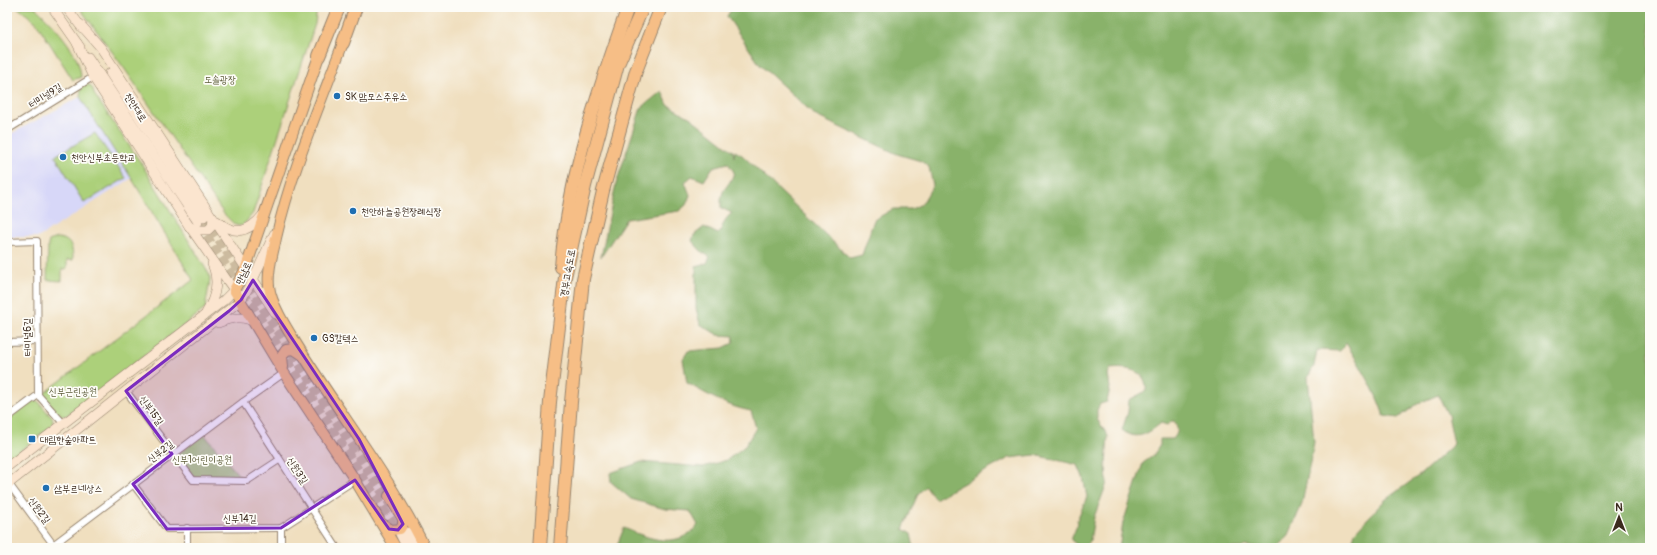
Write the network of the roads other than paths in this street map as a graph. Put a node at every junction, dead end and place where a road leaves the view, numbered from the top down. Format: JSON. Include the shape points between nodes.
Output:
{"nodes":[{"id":1,"x":52,"y":7,"type":"edge"},
{"id":2,"x":66,"y":7,"type":"edge"},
{"id":3,"x":331,"y":7,"type":"edge"},
{"id":4,"x":336,"y":7,"type":"edge"},
{"id":5,"x":339,"y":7,"type":"edge"},
{"id":6,"x":352,"y":7,"type":"edge"},
{"id":7,"x":356,"y":7,"type":"edge"},
{"id":8,"x":628,"y":7,"type":"edge"},
{"id":9,"x":643,"y":7,"type":"edge"},
{"id":10,"x":661,"y":7,"type":"edge"},
{"id":11,"x":77,"y":43,"type":"junction"},
{"id":12,"x":343,"y":43,"type":"junction"},
{"id":13,"x":319,"y":56,"type":"junction"},
{"id":14,"x":93,"y":77,"type":"junction"},
{"id":15,"x":7,"y":130,"type":"edge"},
{"id":16,"x":267,"y":210,"type":"junction"},
{"id":17,"x":205,"y":219,"type":"junction"},
{"id":18,"x":280,"y":223,"type":"junction"},
{"id":19,"x":188,"y":225,"type":"junction"},
{"id":20,"x":7,"y":242,"type":"edge"},
{"id":21,"x":206,"y":250,"type":"junction"},
{"id":22,"x":245,"y":270,"type":"junction"},
{"id":23,"x":253,"y":280,"type":"junction"},
{"id":24,"x":234,"y":290,"type":"junction"},
{"id":25,"x":241,"y":300,"type":"junction"},
{"id":26,"x":204,"y":315,"type":"junction"},
{"id":27,"x":256,"y":323,"type":"junction"},
{"id":28,"x":210,"y":326,"type":"junction"},
{"id":29,"x":37,"y":341,"type":"junction"},
{"id":30,"x":7,"y":342,"type":"edge"},
{"id":31,"x":297,"y":344,"type":"junction"},
{"id":32,"x":305,"y":357,"type":"junction"},
{"id":33,"x":284,"y":373,"type":"junction"},
{"id":34,"x":126,"y":391,"type":"junction"},
{"id":35,"x":38,"y":395,"type":"junction"},
{"id":36,"x":243,"y":402,"type":"junction"},
{"id":37,"x":550,"y":402,"type":"junction"},
{"id":38,"x":7,"y":406,"type":"edge"},
{"id":39,"x":10,"y":416,"type":"edge"},
{"id":40,"x":63,"y":423,"type":"junction"},
{"id":41,"x":359,"y":439,"type":"junction"},
{"id":42,"x":172,"y":454,"type":"junction"},
{"id":43,"x":279,"y":460,"type":"junction"},
{"id":44,"x":7,"y":467,"type":"edge"},
{"id":45,"x":355,"y":480,"type":"junction"},
{"id":46,"x":8,"y":484,"type":"edge"},
{"id":47,"x":133,"y":484,"type":"junction"},
{"id":48,"x":311,"y":509,"type":"junction"},
{"id":49,"x":384,"y":525,"type":"junction"},
{"id":50,"x":187,"y":528,"type":"junction"},
{"id":51,"x":281,"y":528,"type":"junction"},
{"id":52,"x":53,"y":547,"type":"edge"},
{"id":53,"x":187,"y":548,"type":"edge"},
{"id":54,"x":281,"y":548,"type":"edge"},
{"id":55,"x":337,"y":548,"type":"edge"},
{"id":56,"x":396,"y":548,"type":"edge"},
{"id":57,"x":406,"y":548,"type":"edge"},
{"id":58,"x":416,"y":548,"type":"edge"},
{"id":59,"x":425,"y":548,"type":"edge"},
{"id":60,"x":540,"y":548,"type":"edge"},
{"id":61,"x":560,"y":548,"type":"edge"}],
"edges":[{"from":1,"to":11,"type":"main road","name":"천안대로"},
{"from":2,"to":17,"type":"main road","via":[[101,48]]},
{"from":3,"to":13,"type":"highway"},
{"from":4,"to":13,"type":"highway"},
{"from":5,"to":13,"type":"highway","name":"만남로"},
{"from":6,"to":12,"type":"highway","name":"만남로"},
{"from":7,"to":12,"type":"highway"},
{"from":8,"to":37,"type":"highway","via":[[592,112],[562,247]]},
{"from":9,"to":37,"type":"highway","name":"경부고속도로","via":[[618,64],[585,186],[565,277]]},
{"from":10,"to":61,"type":"highway","name":"경부고속도로","via":[[636,71],[603,191],[583,279]]},
{"from":11,"to":14,"type":"main road"},
{"from":11,"to":17,"type":"main road","name":"천안대로"},
{"from":12,"to":18,"type":"main road","name":"만남로","via":[[292,182]]},
{"from":13,"to":16,"type":"main road","name":"만남로"},
{"from":14,"to":15,"type":"street","name":"터미널9길"},
{"from":14,"to":19,"type":"main road"},
{"from":16,"to":17,"type":"main road","via":[[254,225],[242,231],[229,229]]},
{"from":16,"to":22,"type":"main road","name":"만남로"},
{"from":17,"to":19,"type":"main road","via":[[212,226],[208,230],[197,230]]},
{"from":17,"to":22,"type":"main road"},
{"from":18,"to":23,"type":"main road","name":"만남로"},
{"from":18,"to":31,"type":"main road","via":[[268,270],[269,287],[272,298]]},
{"from":19,"to":21,"type":"main road"},
{"from":20,"to":29,"type":"street","name":"터미널6길","via":[[37,240]]},
{"from":21,"to":24,"type":"main road"},
{"from":21,"to":26,"type":"main road","via":[[216,279],[214,296]]},
{"from":22,"to":23,"type":"main road"},
{"from":22,"to":24,"type":"main road","name":"만남로"},
{"from":23,"to":25,"type":"main road","name":"만남로"},
{"from":23,"to":31,"type":"main road"},
{"from":24,"to":25,"type":"main road"},
{"from":24,"to":26,"type":"main road","name":"만남로"},
{"from":25,"to":27,"type":"main road"},
{"from":25,"to":28,"type":"main road","name":"만남로"},
{"from":26,"to":40,"type":"main road","name":"만남로"},
{"from":27,"to":28,"type":"main road","via":[[248,319],[235,318]]},
{"from":27,"to":33,"type":"main road"},
{"from":28,"to":34,"type":"main road","name":"만남로"},
{"from":29,"to":30,"type":"street"},
{"from":29,"to":35,"type":"street","name":"터미널6길"},
{"from":31,"to":32,"type":"main road"},
{"from":32,"to":33,"type":"main road","via":[[294,349],[284,352],[281,361]]},
{"from":32,"to":41,"type":"main road"},
{"from":33,"to":36,"type":"street","name":"신부2길"},
{"from":33,"to":45,"type":"main road"},
{"from":34,"to":42,"type":"street","name":"신부15길"},
{"from":34,"to":46,"type":"main road","name":"만남로"},
{"from":35,"to":39,"type":"street"},
{"from":35,"to":40,"type":"street"},
{"from":36,"to":42,"type":"street","name":"신부2길"},
{"from":36,"to":43,"type":"street","name":"신원3길"},
{"from":37,"to":60,"type":"highway","name":"경부고속도로"},
{"from":38,"to":39,"type":"street"},
{"from":40,"to":44,"type":"main road","name":"만남로"},
{"from":41,"to":49,"type":"main road","via":[[403,522],[398,530],[391,530]]},
{"from":41,"to":59,"type":"main road","via":[[404,507]]},
{"from":42,"to":43,"type":"street","name":"신부15길","via":[[193,480],[247,481]]},
{"from":42,"to":47,"type":"street","name":"신부2길"},
{"from":43,"to":48,"type":"street","name":"신원3길"},
{"from":45,"to":48,"type":"street"},
{"from":45,"to":49,"type":"main road"},
{"from":46,"to":52,"type":"street","name":"신원2길"},
{"from":47,"to":50,"type":"street","name":"신부14길","via":[[167,529]]},
{"from":47,"to":52,"type":"street","name":"신부2길"},
{"from":48,"to":51,"type":"street"},
{"from":48,"to":55,"type":"street","name":"신원3길"},
{"from":49,"to":56,"type":"main road"},
{"from":50,"to":51,"type":"street","name":"신부14길"},
{"from":50,"to":53,"type":"street"},
{"from":51,"to":54,"type":"street"},
{"from":57,"to":58,"type":"main road","via":[[404,533]]}]}
